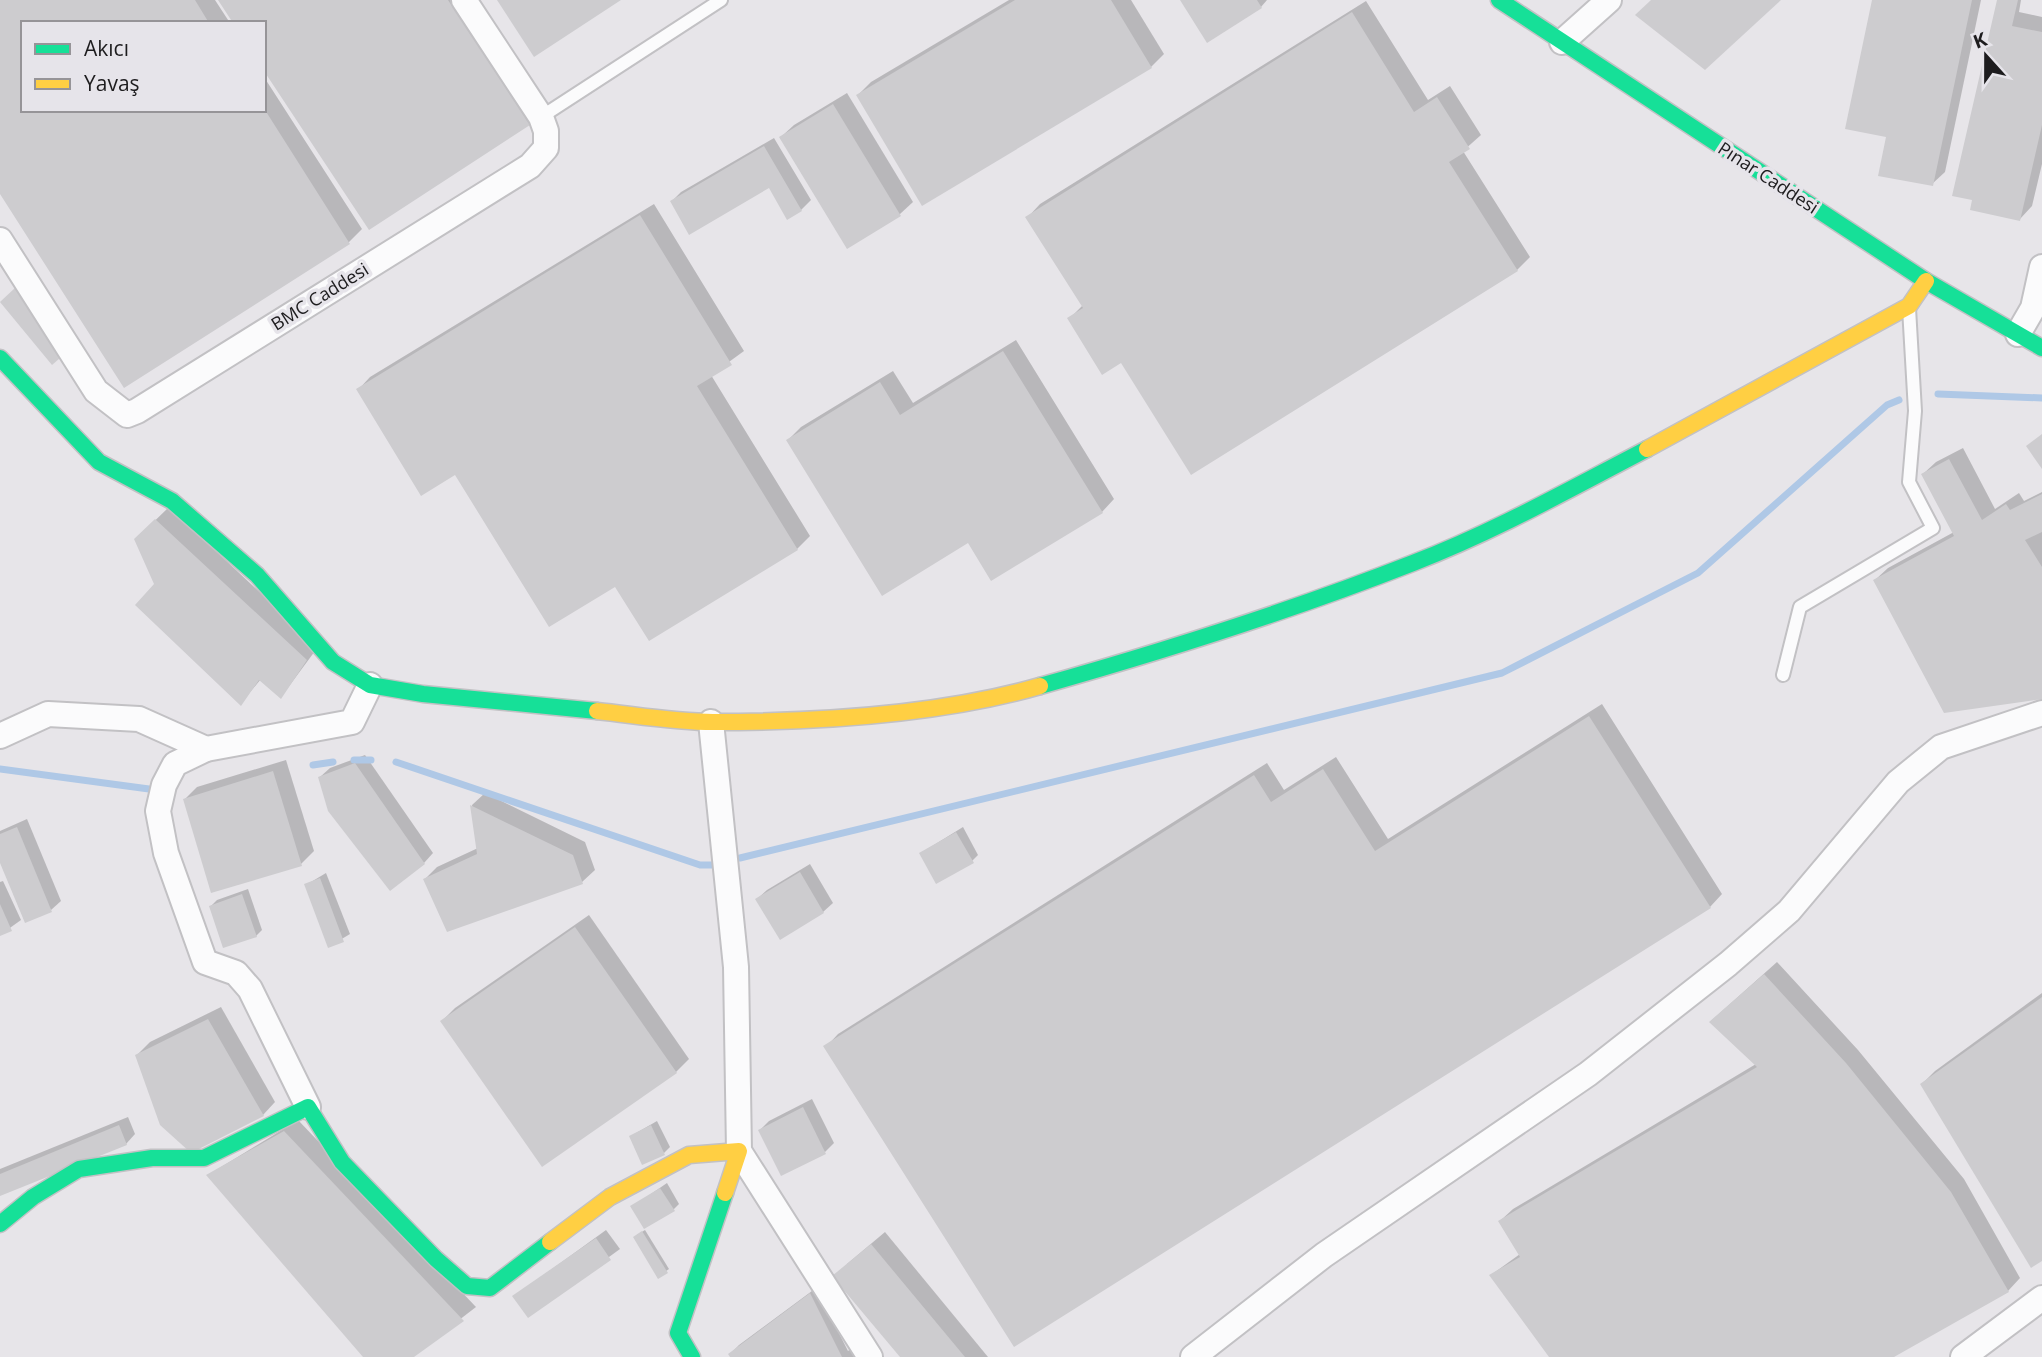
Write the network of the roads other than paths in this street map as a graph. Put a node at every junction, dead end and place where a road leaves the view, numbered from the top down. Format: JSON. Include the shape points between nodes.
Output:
{"nodes":[{"id":1,"x":464,"y":0,"type":"edge"},
{"id":2,"x":721,"y":0,"type":"edge"},
{"id":3,"x":1499,"y":0,"type":"edge"},
{"id":4,"x":1609,"y":0,"type":"edge"},
{"id":5,"x":1562,"y":42,"type":"junction"},
{"id":6,"x":541,"y":117,"type":"junction"},
{"id":7,"x":0,"y":240,"type":"edge"},
{"id":8,"x":2042,"y":267,"type":"edge"},
{"id":9,"x":1926,"y":281,"type":"junction"},
{"id":10,"x":1909,"y":306,"type":"junction"},
{"id":11,"x":2018,"y":334,"type":"junction"},
{"id":12,"x":2042,"y":348,"type":"edge"},
{"id":13,"x":0,"y":358,"type":"edge"},
{"id":14,"x":1783,"y":675,"type":"dead end"},
{"id":15,"x":369,"y":685,"type":"junction"},
{"id":16,"x":2042,"y":713,"type":"edge"},
{"id":17,"x":711,"y":722,"type":"junction"},
{"id":18,"x":0,"y":736,"type":"edge"},
{"id":19,"x":206,"y":749,"type":"junction"},
{"id":20,"x":308,"y":1107,"type":"junction"},
{"id":21,"x":739,"y":1151,"type":"junction"},
{"id":22,"x":0,"y":1224,"type":"edge"},
{"id":23,"x":2042,"y":1298,"type":"edge"},
{"id":24,"x":692,"y":1357,"type":"edge"},
{"id":25,"x":870,"y":1357,"type":"edge"},
{"id":26,"x":1193,"y":1357,"type":"edge"},
{"id":27,"x":1962,"y":1357,"type":"edge"}],
"edges":[{"from":1,"to":6,"type":"street","name":"BMC Caddesi"},
{"from":2,"to":6,"type":"lane"},
{"from":3,"to":5,"type":"street","name":"Pınar Caddesi"},
{"from":4,"to":5,"type":"street"},
{"from":5,"to":9,"type":"street","name":"Pınar Caddesi"},
{"from":6,"to":7,"type":"street","name":"BMC Caddesi","via":[[546,148],[530,166],[127,415],[96,391]]},
{"from":8,"to":11,"type":"street","via":[[2033,308]]},
{"from":9,"to":10,"type":"street"},
{"from":9,"to":11,"type":"street","name":"Pınar Caddesi"},
{"from":10,"to":14,"type":"lane","via":[[1915,411],[1909,482],[1933,528],[1800,607]]},
{"from":10,"to":17,"type":"street","via":[[1525,513],[1414,563],[1293,606],[1129,661],[994,699],[849,716]]},
{"from":11,"to":12,"type":"street","name":"Pınar Caddesi"},
{"from":13,"to":15,"type":"street","via":[[99,462],[172,501],[257,575],[333,662]]},
{"from":15,"to":17,"type":"street"},
{"from":15,"to":19,"type":"street","via":[[352,722]]},
{"from":16,"to":26,"type":"street","via":[[1941,747],[1898,782],[1789,911],[1727,964],[1588,1074],[1324,1255]]},
{"from":17,"to":21,"type":"street","via":[[736,967]]},
{"from":18,"to":19,"type":"street","via":[[48,714],[139,719]]},
{"from":19,"to":20,"type":"street","via":[[175,764],[164,785],[158,811],[166,853],[205,962],[236,973],[250,989]]},
{"from":20,"to":21,"type":"street","via":[[342,1162],[467,1286],[490,1288],[610,1197],[689,1155]]},
{"from":20,"to":22,"type":"street","via":[[204,1158],[152,1158],[79,1169]]},
{"from":21,"to":24,"type":"street","via":[[678,1333]]},
{"from":21,"to":25,"type":"street"},
{"from":23,"to":27,"type":"street"}]}
